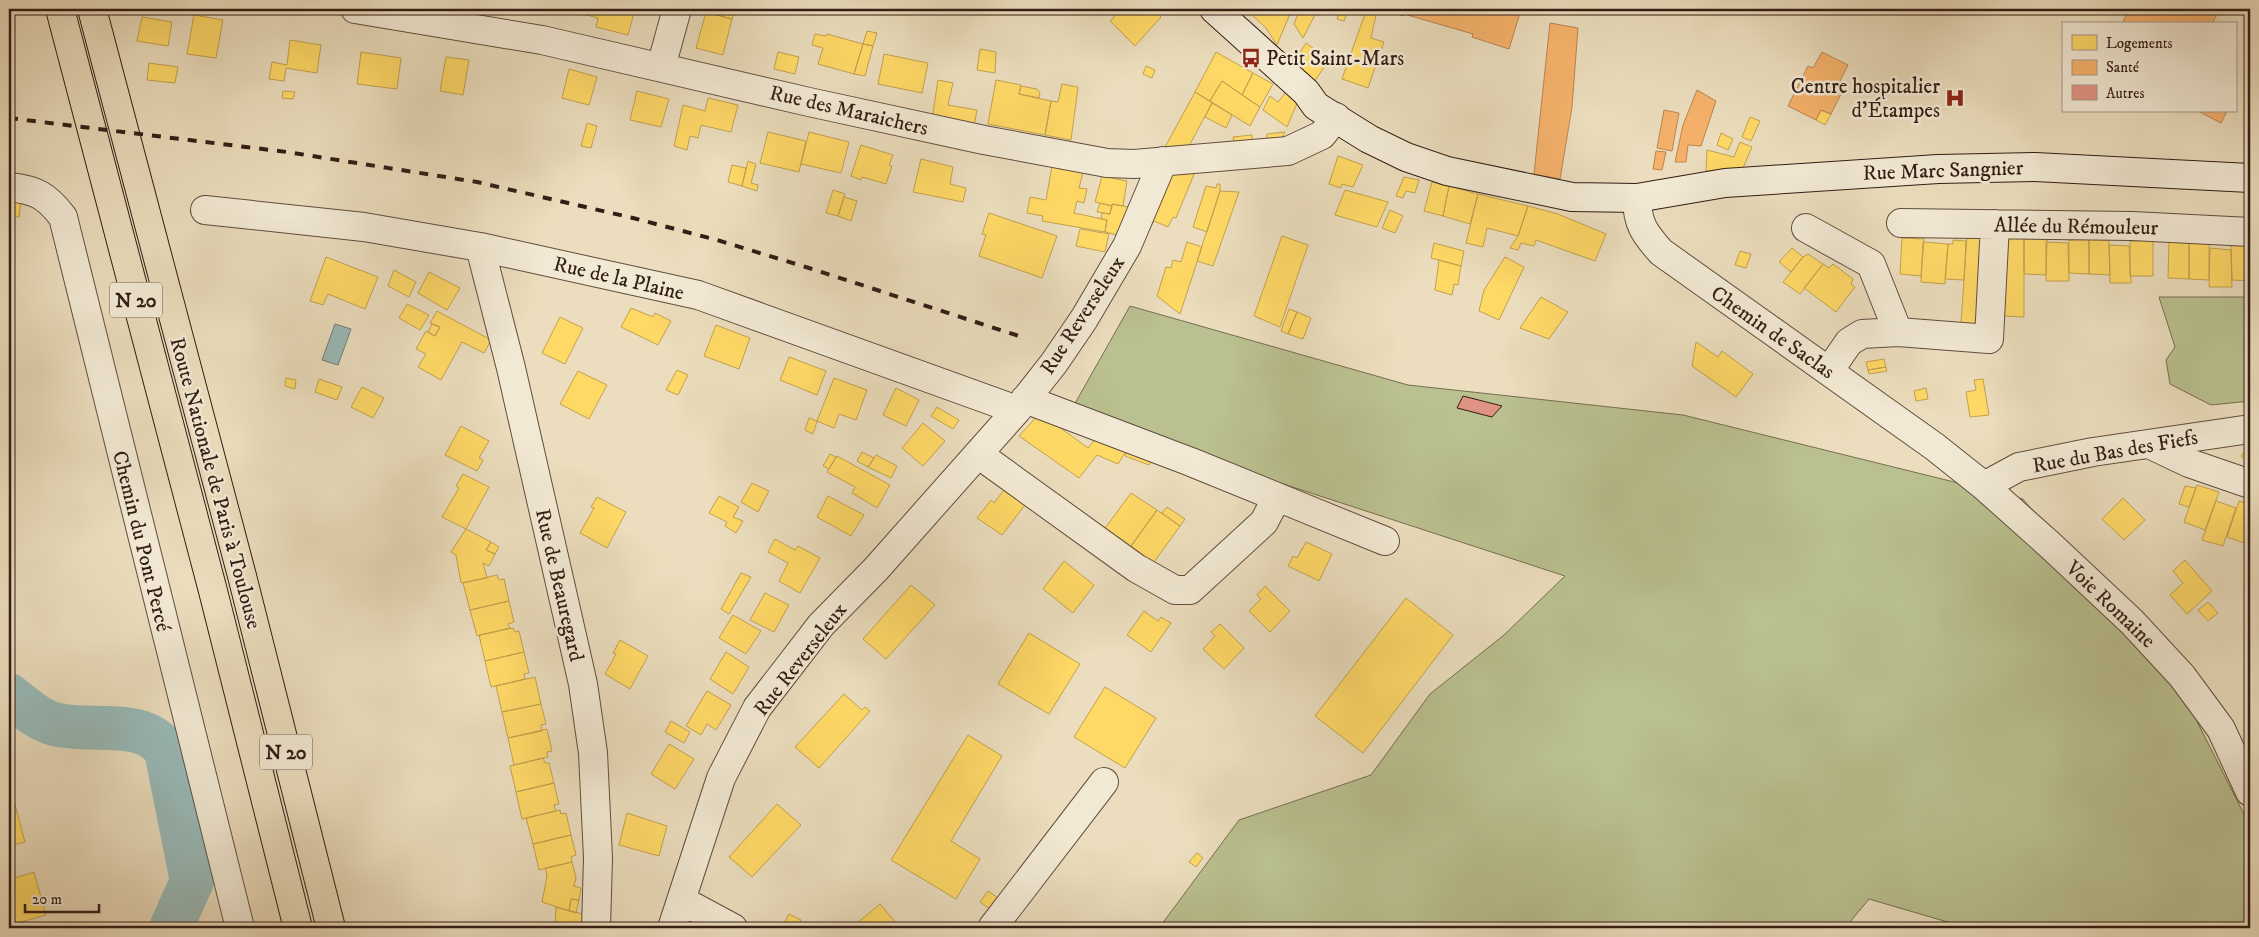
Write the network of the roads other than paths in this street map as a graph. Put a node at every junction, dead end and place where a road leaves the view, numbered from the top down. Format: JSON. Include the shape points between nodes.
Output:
{"nodes":[{"id":1,"x":60,"y":9,"type":"edge"},
{"id":2,"x":92,"y":9,"type":"edge"},
{"id":3,"x":355,"y":9,"type":"edge"},
{"id":4,"x":677,"y":9,"type":"edge"},
{"id":5,"x":1214,"y":9,"type":"edge"},
{"id":6,"x":397,"y":12,"type":"edge"},
{"id":7,"x":661,"y":67,"type":"junction"},
{"id":8,"x":1336,"y":117,"type":"junction"},
{"id":9,"x":1163,"y":161,"type":"junction"},
{"id":10,"x":2250,"y":178,"type":"edge"},
{"id":11,"x":9,"y":187,"type":"edge"},
{"id":12,"x":1637,"y":198,"type":"junction"},
{"id":13,"x":205,"y":210,"type":"dead end"},
{"id":14,"x":1901,"y":223,"type":"dead end"},
{"id":15,"x":1995,"y":224,"type":"junction"},
{"id":16,"x":1806,"y":228,"type":"dead end"},
{"id":17,"x":2250,"y":232,"type":"edge"},
{"id":18,"x":480,"y":247,"type":"junction"},
{"id":19,"x":1898,"y":332,"type":"junction"},
{"id":20,"x":1829,"y":371,"type":"junction"},
{"id":21,"x":1021,"y":404,"type":"junction"},
{"id":22,"x":2250,"y":429,"type":"edge"},
{"id":23,"x":2149,"y":444,"type":"junction"},
{"id":24,"x":1935,"y":447,"type":"joint"},
{"id":25,"x":978,"y":454,"type":"junction"},
{"id":26,"x":2250,"y":484,"type":"edge"},
{"id":27,"x":1984,"y":486,"type":"junction"},
{"id":28,"x":1277,"y":497,"type":"junction"},
{"id":29,"x":1386,"y":541,"type":"dead end"},
{"id":30,"x":1104,"y":782,"type":"dead end"},
{"id":31,"x":2250,"y":792,"type":"edge"},
{"id":32,"x":681,"y":900,"type":"junction"},
{"id":33,"x":240,"y":928,"type":"edge"},
{"id":34,"x":298,"y":928,"type":"edge"},
{"id":35,"x":331,"y":928,"type":"edge"},
{"id":36,"x":596,"y":928,"type":"edge"},
{"id":37,"x":672,"y":928,"type":"edge"},
{"id":38,"x":733,"y":928,"type":"edge"},
{"id":39,"x":992,"y":928,"type":"edge"}],
"edges":[{"from":1,"to":34,"type":"main road","name":"Route Nationale de Paris à Toulouse","number":"N 20"},
{"from":2,"to":35,"type":"main road","name":"Route Nationale de Paris à Toulouse","number":"N 20"},
{"from":3,"to":6,"type":"street","name":"Rue des Maraichers"},
{"from":4,"to":7,"type":"street"},
{"from":5,"to":8,"type":"street","name":"Rue Marc Sangnier","via":[[1306,92],[1316,106]]},
{"from":6,"to":7,"type":"street","name":"Rue des Maraichers"},
{"from":7,"to":9,"type":"street","name":"Rue des Maraichers","via":[[809,102],[1068,156],[1107,163]]},
{"from":8,"to":9,"type":"street","name":"Rue des Maraichers","via":[[1322,135],[1288,151]]},
{"from":8,"to":12,"type":"street","name":"Rue Marc Sangnier","via":[[1369,139],[1406,157],[1447,171],[1572,197]]},
{"from":9,"to":21,"type":"street","name":"Rue Reverseleux","via":[[1127,246],[1084,320]]},
{"from":10,"to":12,"type":"street","name":"Rue Marc Sangnier","via":[[2035,166],[1938,169],[1725,184]]},
{"from":11,"to":33,"type":"street","name":"Chemin du Pont Percé","via":[[41,194],[63,217]]},
{"from":12,"to":20,"type":"street","name":"Chemin de Saclas","via":[[1637,214],[1644,233],[1661,252]]},
{"from":13,"to":18,"type":"street","name":"Rue de la Plaine","via":[[364,227]]},
{"from":14,"to":15,"type":"street","name":"Allée du Rémouleur"},
{"from":15,"to":17,"type":"street","name":"Allée du Rémouleur"},
{"from":15,"to":19,"type":"street","via":[[1989,338]]},
{"from":16,"to":19,"type":"street","via":[[1871,264]]},
{"from":18,"to":21,"type":"street","name":"Rue de la Plaine","via":[[698,295]]},
{"from":18,"to":36,"type":"street","name":"Rue de Beauregard","via":[[583,684],[593,753],[598,858]]},
{"from":19,"to":20,"type":"street","via":[[1862,334],[1849,342]]},
{"from":20,"to":24,"type":"street","name":"Chemin de Saclas"},
{"from":21,"to":25,"type":"street","name":"Rue Reverseleux"},
{"from":21,"to":28,"type":"street","name":"Rue de la Plaine"},
{"from":22,"to":23,"type":"street","name":"Rue du Bas des Fiefs"},
{"from":23,"to":26,"type":"street","via":[[2189,463]]},
{"from":23,"to":27,"type":"street","name":"Rue du Bas des Fiefs","via":[[2020,467]]},
{"from":24,"to":27,"type":"street","name":"Voie Romaine"},
{"from":25,"to":28,"type":"street","via":[[1136,568],[1175,590],[1190,590],[1264,522]]},
{"from":25,"to":32,"type":"street","name":"Rue Reverseleux","via":[[876,569],[821,625],[757,708],[721,778]]},
{"from":27,"to":31,"type":"street","name":"Voie Romaine","via":[[2132,622],[2182,676],[2221,729]]},
{"from":28,"to":29,"type":"street","name":"Rue de la Plaine"},
{"from":30,"to":39,"type":"street"},
{"from":32,"to":37,"type":"street","name":"Rue Reverseleux"},
{"from":32,"to":38,"type":"street"}]}
